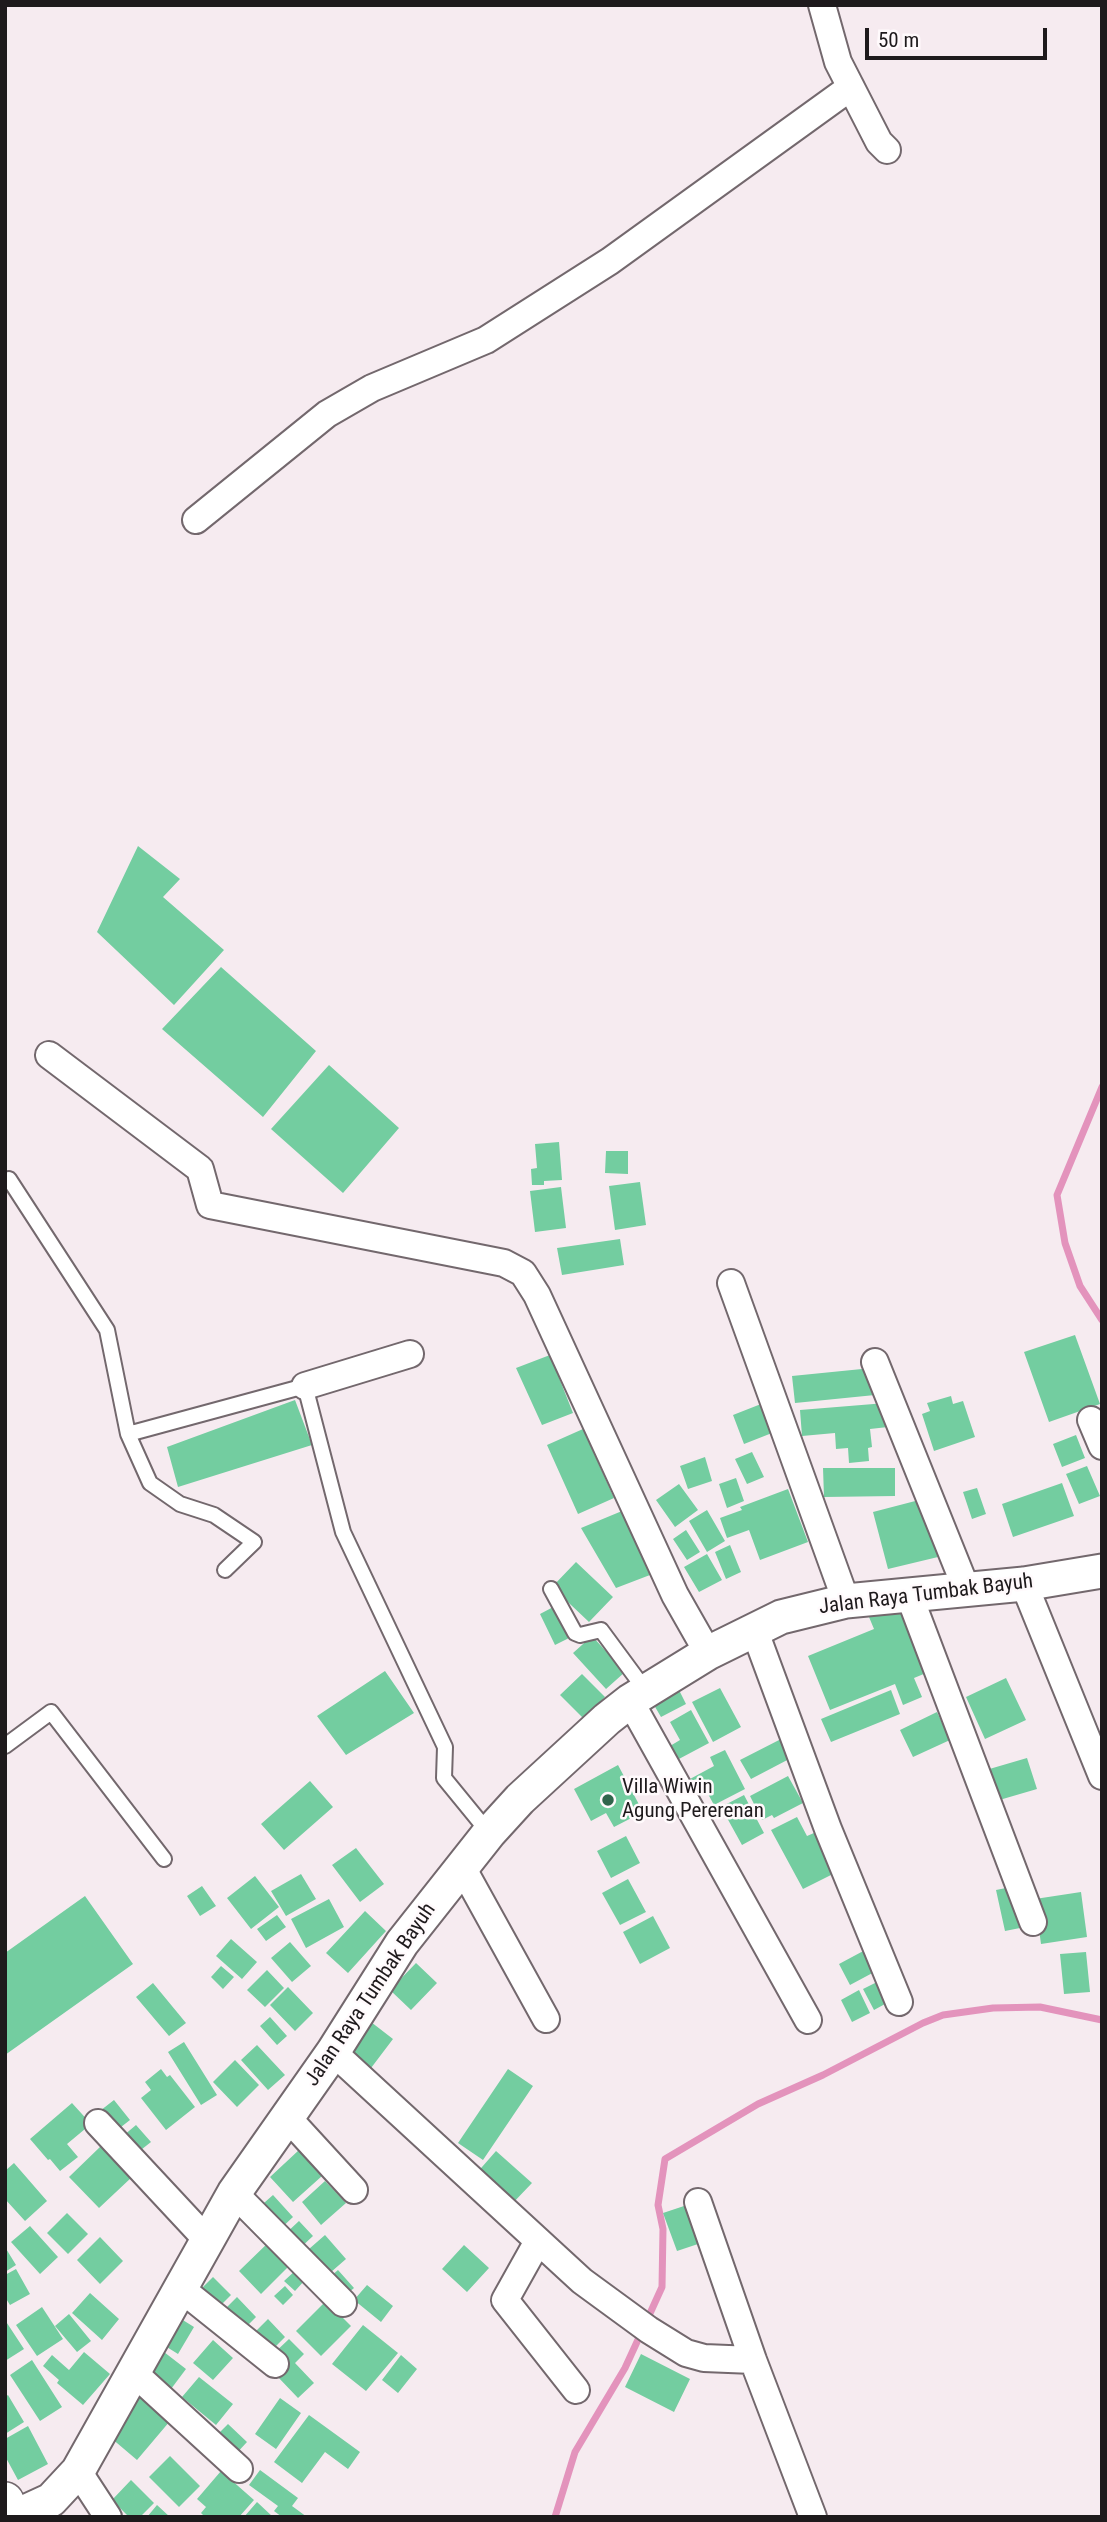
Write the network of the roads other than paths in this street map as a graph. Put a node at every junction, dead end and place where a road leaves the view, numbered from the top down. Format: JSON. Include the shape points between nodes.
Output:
{"nodes":[{"id":1,"x":822,"y":5,"type":"edge"},
{"id":2,"x":851,"y":87,"type":"junction"},
{"id":3,"x":887,"y":150,"type":"dead end"},
{"id":4,"x":195,"y":520,"type":"dead end"},
{"id":5,"x":49,"y":1055,"type":"dead end"},
{"id":6,"x":9,"y":1179,"type":"dead end"},
{"id":7,"x":731,"y":1283,"type":"dead end"},
{"id":8,"x":410,"y":1354,"type":"dead end"},
{"id":9,"x":875,"y":1362,"type":"dead end"},
{"id":10,"x":305,"y":1386,"type":"junction"},
{"id":11,"x":1091,"y":1420,"type":"dead end"},
{"id":12,"x":128,"y":1434,"type":"junction"},
{"id":13,"x":1102,"y":1446,"type":"edge"},
{"id":14,"x":225,"y":1570,"type":"dead end"},
{"id":15,"x":1102,"y":1571,"type":"edge"},
{"id":16,"x":1024,"y":1584,"type":"junction"},
{"id":17,"x":966,"y":1588,"type":"junction"},
{"id":18,"x":551,"y":1589,"type":"dead end"},
{"id":19,"x":909,"y":1595,"type":"junction"},
{"id":20,"x":846,"y":1601,"type":"junction"},
{"id":21,"x":754,"y":1629,"type":"junction"},
{"id":22,"x":708,"y":1653,"type":"junction"},
{"id":23,"x":638,"y":1696,"type":"junction"},
{"id":24,"x":5,"y":1746,"type":"edge"},
{"id":25,"x":1102,"y":1776,"type":"edge"},
{"id":26,"x":489,"y":1833,"type":"junction"},
{"id":27,"x":164,"y":1859,"type":"dead end"},
{"id":28,"x":462,"y":1867,"type":"junction"},
{"id":29,"x":1033,"y":1922,"type":"dead end"},
{"id":30,"x":900,"y":2002,"type":"dead end"},
{"id":31,"x":546,"y":2019,"type":"dead end"},
{"id":32,"x":808,"y":2020,"type":"dead end"},
{"id":33,"x":333,"y":2053,"type":"junction"},
{"id":34,"x":287,"y":2117,"type":"junction"},
{"id":35,"x":98,"y":2123,"type":"dead end"},
{"id":36,"x":354,"y":2190,"type":"dead end"},
{"id":37,"x":234,"y":2193,"type":"junction"},
{"id":38,"x":698,"y":2203,"type":"dead end"},
{"id":39,"x":207,"y":2240,"type":"junction"},
{"id":40,"x":538,"y":2241,"type":"junction"},
{"id":41,"x":180,"y":2288,"type":"junction"},
{"id":42,"x":343,"y":2303,"type":"dead end"},
{"id":43,"x":752,"y":2360,"type":"junction"},
{"id":44,"x":275,"y":2364,"type":"dead end"},
{"id":45,"x":133,"y":2372,"type":"junction"},
{"id":46,"x":576,"y":2390,"type":"dead end"},
{"id":47,"x":239,"y":2469,"type":"dead end"},
{"id":48,"x":78,"y":2471,"type":"junction"},
{"id":49,"x":5,"y":2501,"type":"edge"},
{"id":50,"x":13,"y":2517,"type":"edge"},
{"id":51,"x":108,"y":2517,"type":"edge"},
{"id":52,"x":813,"y":2517,"type":"edge"}],
"edges":[{"from":1,"to":2,"type":"street","via":[[838,62]]},
{"from":2,"to":3,"type":"street"},
{"from":2,"to":4,"type":"street","via":[[610,261],[497,333],[372,388],[327,414]]},
{"from":5,"to":22,"type":"street","via":[[200,1169],[210,1205],[504,1263],[523,1273],[675,1595]]},
{"from":6,"to":12,"type":"lane","via":[[107,1329]]},
{"from":7,"to":20,"type":"street"},
{"from":8,"to":10,"type":"street"},
{"from":9,"to":17,"type":"street"},
{"from":10,"to":12,"type":"lane"},
{"from":10,"to":26,"type":"lane","via":[[343,1532],[445,1746],[444,1779]]},
{"from":11,"to":13,"type":"street"},
{"from":12,"to":14,"type":"lane","via":[[150,1483],[180,1503],[214,1515],[254,1542]]},
{"from":15,"to":16,"type":"street","name":"Jalan Raya Tumbak Bayuh"},
{"from":16,"to":17,"type":"street","name":"Jalan Raya Tumbak Bayuh"},
{"from":16,"to":25,"type":"street"},
{"from":17,"to":19,"type":"street","name":"Jalan Raya Tumbak Bayuh"},
{"from":18,"to":23,"type":"lane","via":[[575,1633],[601,1630]]},
{"from":19,"to":20,"type":"street","name":"Jalan Raya Tumbak Bayuh"},
{"from":19,"to":29,"type":"street"},
{"from":20,"to":21,"type":"street","name":"Jalan Raya Tumbak Bayuh","via":[[781,1617]]},
{"from":21,"to":22,"type":"street","name":"Jalan Raya Tumbak Bayuh"},
{"from":21,"to":30,"type":"street","via":[[828,1829]]},
{"from":22,"to":23,"type":"street","name":"Jalan Raya Tumbak Bayuh"},
{"from":23,"to":26,"type":"street","name":"Jalan Raya Tumbak Bayuh","via":[[607,1719]]},
{"from":23,"to":32,"type":"street"},
{"from":24,"to":27,"type":"lane","via":[[51,1712]]},
{"from":26,"to":28,"type":"street","name":"Jalan Raya Tumbak Bayuh"},
{"from":28,"to":31,"type":"street"},
{"from":28,"to":33,"type":"street","name":"Jalan Raya Tumbak Bayuh","via":[[402,1943]]},
{"from":33,"to":34,"type":"street","name":"Jalan Raya Tumbak Bayuh"},
{"from":33,"to":40,"type":"street"},
{"from":34,"to":36,"type":"street"},
{"from":34,"to":37,"type":"street","name":"Jalan Raya Tumbak Bayuh"},
{"from":35,"to":39,"type":"street"},
{"from":37,"to":39,"type":"street","name":"Jalan Raya Tumbak Bayuh"},
{"from":37,"to":42,"type":"street"},
{"from":38,"to":43,"type":"street"},
{"from":39,"to":41,"type":"street","name":"Jalan Raya Tumbak Bayuh"},
{"from":40,"to":43,"type":"street","via":[[582,2281],[686,2353]]},
{"from":40,"to":46,"type":"street","via":[[505,2300]]},
{"from":41,"to":44,"type":"street"},
{"from":41,"to":45,"type":"street","name":"Jalan Raya Tumbak Bayuh"},
{"from":43,"to":52,"type":"street"},
{"from":45,"to":47,"type":"street"},
{"from":45,"to":48,"type":"street","name":"Jalan Raya Tumbak Bayuh"},
{"from":48,"to":50,"type":"street","name":"Jalan Raya Tumbak Bayuh","via":[[51,2500]]},
{"from":48,"to":51,"type":"street"},
{"from":49,"to":50,"type":"main road"}]}
